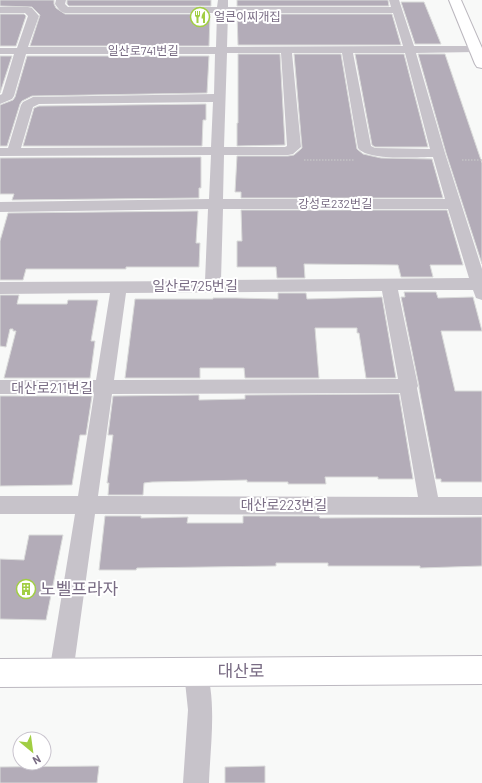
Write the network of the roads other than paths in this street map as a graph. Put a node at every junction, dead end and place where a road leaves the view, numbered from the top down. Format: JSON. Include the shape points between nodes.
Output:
{"nodes":[{"id":1,"x":455,"y":0,"type":"edge"},
{"id":2,"x":63,"y":5,"type":"edge"},
{"id":3,"x":223,"y":5,"type":"edge"},
{"id":4,"x":396,"y":5,"type":"edge"},
{"id":5,"x":0,"y":10,"type":"edge"},
{"id":6,"x":476,"y":49,"type":"junction"},
{"id":7,"x":222,"y":50,"type":"junction"},
{"id":8,"x":286,"y":50,"type":"junction"},
{"id":9,"x":347,"y":50,"type":"junction"},
{"id":10,"x":410,"y":50,"type":"junction"},
{"id":11,"x":0,"y":51,"type":"edge"},
{"id":12,"x":21,"y":51,"type":"junction"},
{"id":13,"x":482,"y":64,"type":"edge"},
{"id":14,"x":220,"y":98,"type":"junction"},
{"id":15,"x":0,"y":100,"type":"edge"},
{"id":16,"x":6,"y":152,"type":"edge"},
{"id":17,"x":218,"y":153,"type":"junction"},
{"id":18,"x":439,"y":157,"type":"junction"},
{"id":19,"x":216,"y":204,"type":"junction"},
{"id":20,"x":454,"y":204,"type":"junction"},
{"id":21,"x":0,"y":207,"type":"edge"},
{"id":22,"x":119,"y":286,"type":"junction"},
{"id":23,"x":213,"y":286,"type":"junction"},
{"id":24,"x":389,"y":286,"type":"junction"},
{"id":25,"x":0,"y":288,"type":"edge"},
{"id":26,"x":481,"y":288,"type":"edge"},
{"id":27,"x":409,"y":386,"type":"junction"},
{"id":28,"x":0,"y":387,"type":"edge"},
{"id":29,"x":104,"y":388,"type":"junction"},
{"id":30,"x":0,"y":505,"type":"edge"},
{"id":31,"x":430,"y":505,"type":"junction"},
{"id":32,"x":86,"y":506,"type":"junction"},
{"id":33,"x":482,"y":506,"type":"edge"},
{"id":34,"x":482,"y":670,"type":"edge"},
{"id":35,"x":196,"y":672,"type":"junction"},
{"id":36,"x":0,"y":673,"type":"edge"},
{"id":37,"x":61,"y":673,"type":"junction"},
{"id":38,"x":196,"y":783,"type":"edge"}],
"edges":[{"from":1,"to":6,"type":"main road"},
{"from":2,"to":3,"type":"street"},
{"from":3,"to":4,"type":"street"},
{"from":3,"to":7,"type":"street"},
{"from":4,"to":10,"type":"street"},
{"from":5,"to":12,"type":"street","via":[[28,10],[34,16]]},
{"from":6,"to":10,"type":"street","name":"일산로741번길"},
{"from":6,"to":13,"type":"main road"},
{"from":7,"to":8,"type":"street","name":"일산로741번길"},
{"from":7,"to":12,"type":"street","name":"일산로741번길"},
{"from":7,"to":14,"type":"street"},
{"from":8,"to":9,"type":"street","name":"일산로741번길"},
{"from":8,"to":17,"type":"street","via":[[297,153]]},
{"from":9,"to":10,"type":"street","name":"일산로741번길"},
{"from":9,"to":18,"type":"street","via":[[364,154],[373,152]]},
{"from":10,"to":18,"type":"street"},
{"from":11,"to":12,"type":"street","name":"일산로741번길"},
{"from":12,"to":15,"type":"street","via":[[8,96]]},
{"from":14,"to":16,"type":"street","via":[[37,100],[27,105]]},
{"from":14,"to":17,"type":"street"},
{"from":16,"to":17,"type":"street"},
{"from":17,"to":19,"type":"street"},
{"from":18,"to":20,"type":"street","name":"일산로725번길"},
{"from":19,"to":20,"type":"street","name":"강성로232번길"},
{"from":19,"to":21,"type":"street","name":"강성로232번길"},
{"from":19,"to":23,"type":"street"},
{"from":20,"to":26,"type":"street","name":"일산로725번길"},
{"from":22,"to":23,"type":"street","name":"일산로725번길"},
{"from":22,"to":25,"type":"street","name":"일산로725번길"},
{"from":22,"to":29,"type":"street"},
{"from":23,"to":24,"type":"street","name":"일산로725번길"},
{"from":24,"to":26,"type":"street","name":"일산로725번길"},
{"from":24,"to":27,"type":"street"},
{"from":27,"to":29,"type":"street"},
{"from":27,"to":31,"type":"street"},
{"from":28,"to":29,"type":"street","name":"대산로211번길"},
{"from":29,"to":32,"type":"street"},
{"from":30,"to":32,"type":"street"},
{"from":31,"to":32,"type":"street","name":"대산로223번길"},
{"from":31,"to":33,"type":"street","name":"대산로223번길"},
{"from":32,"to":37,"type":"street"},
{"from":34,"to":35,"type":"main road","name":"대산로"},
{"from":35,"to":37,"type":"main road","name":"대산로"},
{"from":35,"to":38,"type":"street","via":[[200,710]]},
{"from":36,"to":37,"type":"main road","name":"대산로"}]}
